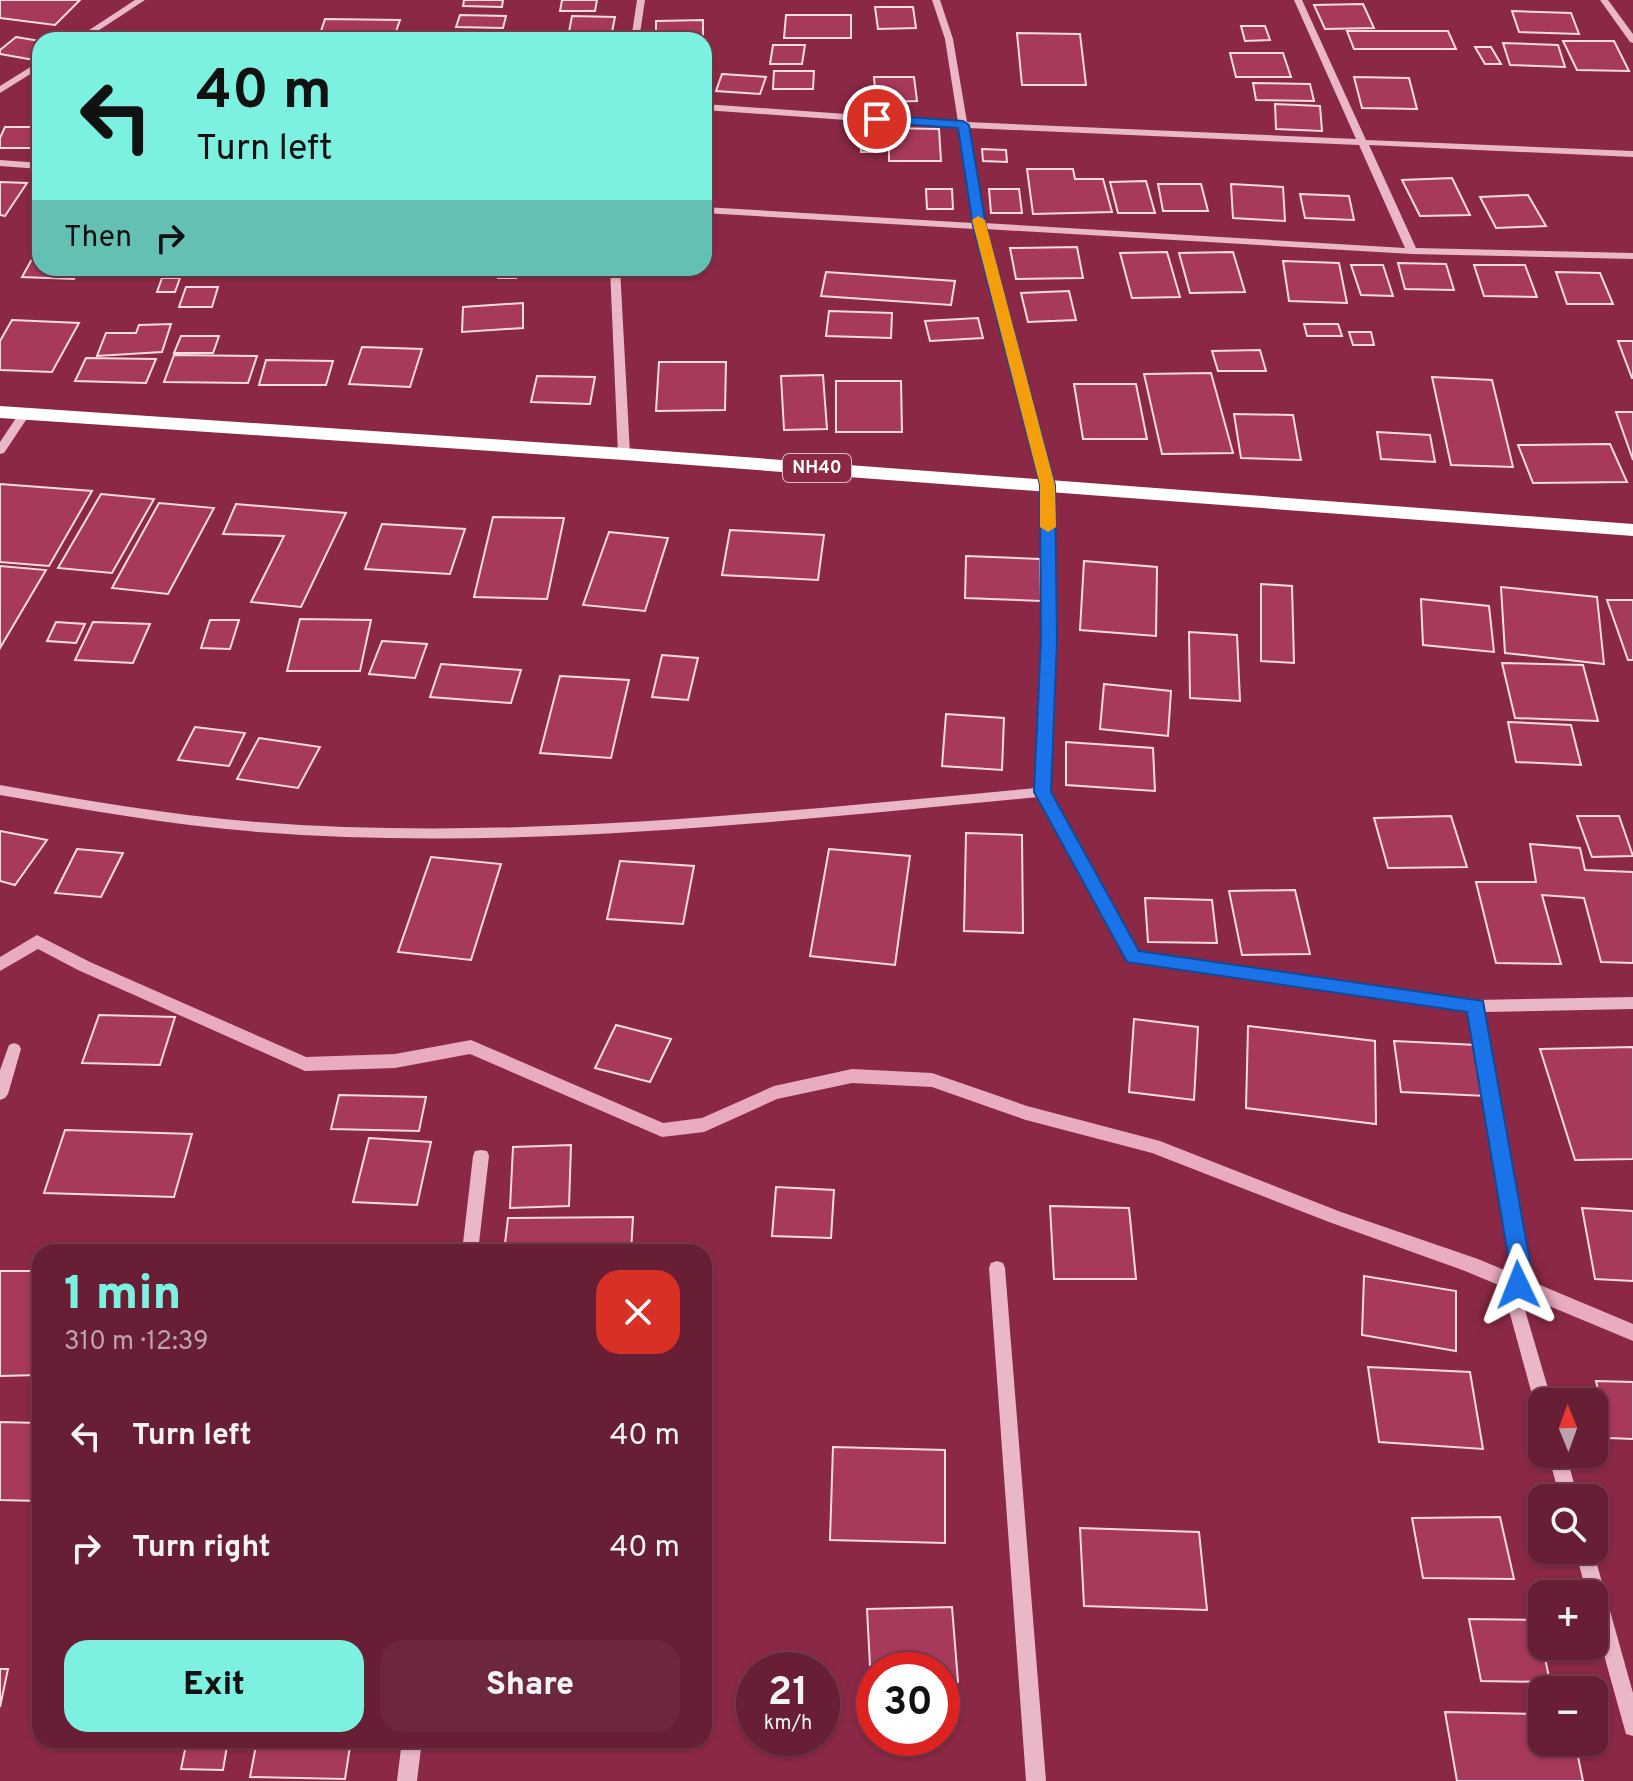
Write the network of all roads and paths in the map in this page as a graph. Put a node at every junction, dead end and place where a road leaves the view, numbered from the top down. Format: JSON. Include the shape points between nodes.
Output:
{"nodes":[{"id":1,"x":141,"y":0,"type":"edge"},
{"id":2,"x":641,"y":0,"type":"edge"},
{"id":3,"x":936,"y":0,"type":"edge"},
{"id":4,"x":1298,"y":0,"type":"edge"},
{"id":5,"x":1604,"y":0,"type":"edge"},
{"id":6,"x":91,"y":32,"type":"edge"},
{"id":7,"x":636,"y":32,"type":"edge"},
{"id":8,"x":1633,"y":40,"type":"edge"},
{"id":9,"x":32,"y":69,"type":"edge"},
{"id":10,"x":0,"y":90,"type":"edge"},
{"id":11,"x":712,"y":108,"type":"edge"},
{"id":12,"x":963,"y":125,"type":"junction"},
{"id":13,"x":1364,"y":142,"type":"junction"},
{"id":14,"x":1633,"y":154,"type":"edge"},
{"id":15,"x":0,"y":163,"type":"edge"},
{"id":16,"x":32,"y":165,"type":"edge"},
{"id":17,"x":712,"y":210,"type":"edge"},
{"id":18,"x":979,"y":226,"type":"junction"},
{"id":19,"x":1412,"y":251,"type":"junction"},
{"id":20,"x":1633,"y":256,"type":"edge"},
{"id":21,"x":615,"y":276,"type":"edge"},
{"id":22,"x":0,"y":412,"type":"edge"},
{"id":23,"x":24,"y":414,"type":"junction"},
{"id":24,"x":0,"y":451,"type":"edge"},
{"id":25,"x":624,"y":454,"type":"junction"},
{"id":26,"x":1048,"y":485,"type":"junction"},
{"id":27,"x":1633,"y":530,"type":"edge"},
{"id":28,"x":0,"y":790,"type":"edge"},
{"id":29,"x":1043,"y":792,"type":"junction"},
{"id":30,"x":1633,"y":1003,"type":"edge"},
{"id":31,"x":1476,"y":1006,"type":"junction"},
{"id":32,"x":14,"y":1049,"type":"dead end"},
{"id":33,"x":0,"y":1094,"type":"edge"},
{"id":34,"x":481,"y":1156,"type":"dead end"},
{"id":35,"x":471,"y":1244,"type":"edge"},
{"id":36,"x":997,"y":1268,"type":"dead end"},
{"id":37,"x":1539,"y":1388,"type":"edge"},
{"id":38,"x":1588,"y":1564,"type":"edge"},
{"id":39,"x":1633,"y":1727,"type":"edge"},
{"id":40,"x":411,"y":1748,"type":"edge"},
{"id":41,"x":407,"y":1781,"type":"edge"},
{"id":42,"x":1036,"y":1781,"type":"edge"}],
"edges":[{"from":1,"to":6,"type":"street"},
{"from":2,"to":7,"type":"street"},
{"from":3,"to":12,"type":"street","via":[[949,39]]},
{"from":4,"to":13,"type":"street"},
{"from":5,"to":8,"type":"street"},
{"from":9,"to":10,"type":"street"},
{"from":11,"to":12,"type":"street"},
{"from":12,"to":13,"type":"street"},
{"from":12,"to":18,"type":"street"},
{"from":13,"to":14,"type":"street"},
{"from":13,"to":19,"type":"street"},
{"from":15,"to":16,"type":"street"},
{"from":17,"to":18,"type":"street"},
{"from":18,"to":19,"type":"street"},
{"from":18,"to":26,"type":"street"},
{"from":19,"to":20,"type":"street"},
{"from":21,"to":25,"type":"street"},
{"from":22,"to":23,"type":"highway","number":"NH40"},
{"from":23,"to":24,"type":"street"},
{"from":23,"to":25,"type":"highway","number":"NH40"},
{"from":25,"to":26,"type":"highway","number":"NH40"},
{"from":26,"to":27,"type":"highway","number":"NH40"},
{"from":26,"to":29,"type":"street"},
{"from":28,"to":29,"type":"street","via":[[207,825],[407,834],[687,824]]},
{"from":29,"to":31,"type":"street","via":[[1133,957]]},
{"from":30,"to":31,"type":"street"},
{"from":31,"to":37,"type":"street","via":[[1521,1267],[1515,1303]]},
{"from":32,"to":33,"type":"street"},
{"from":34,"to":35,"type":"street"},
{"from":36,"to":42,"type":"street"},
{"from":38,"to":39,"type":"street"},
{"from":40,"to":41,"type":"street"}]}
